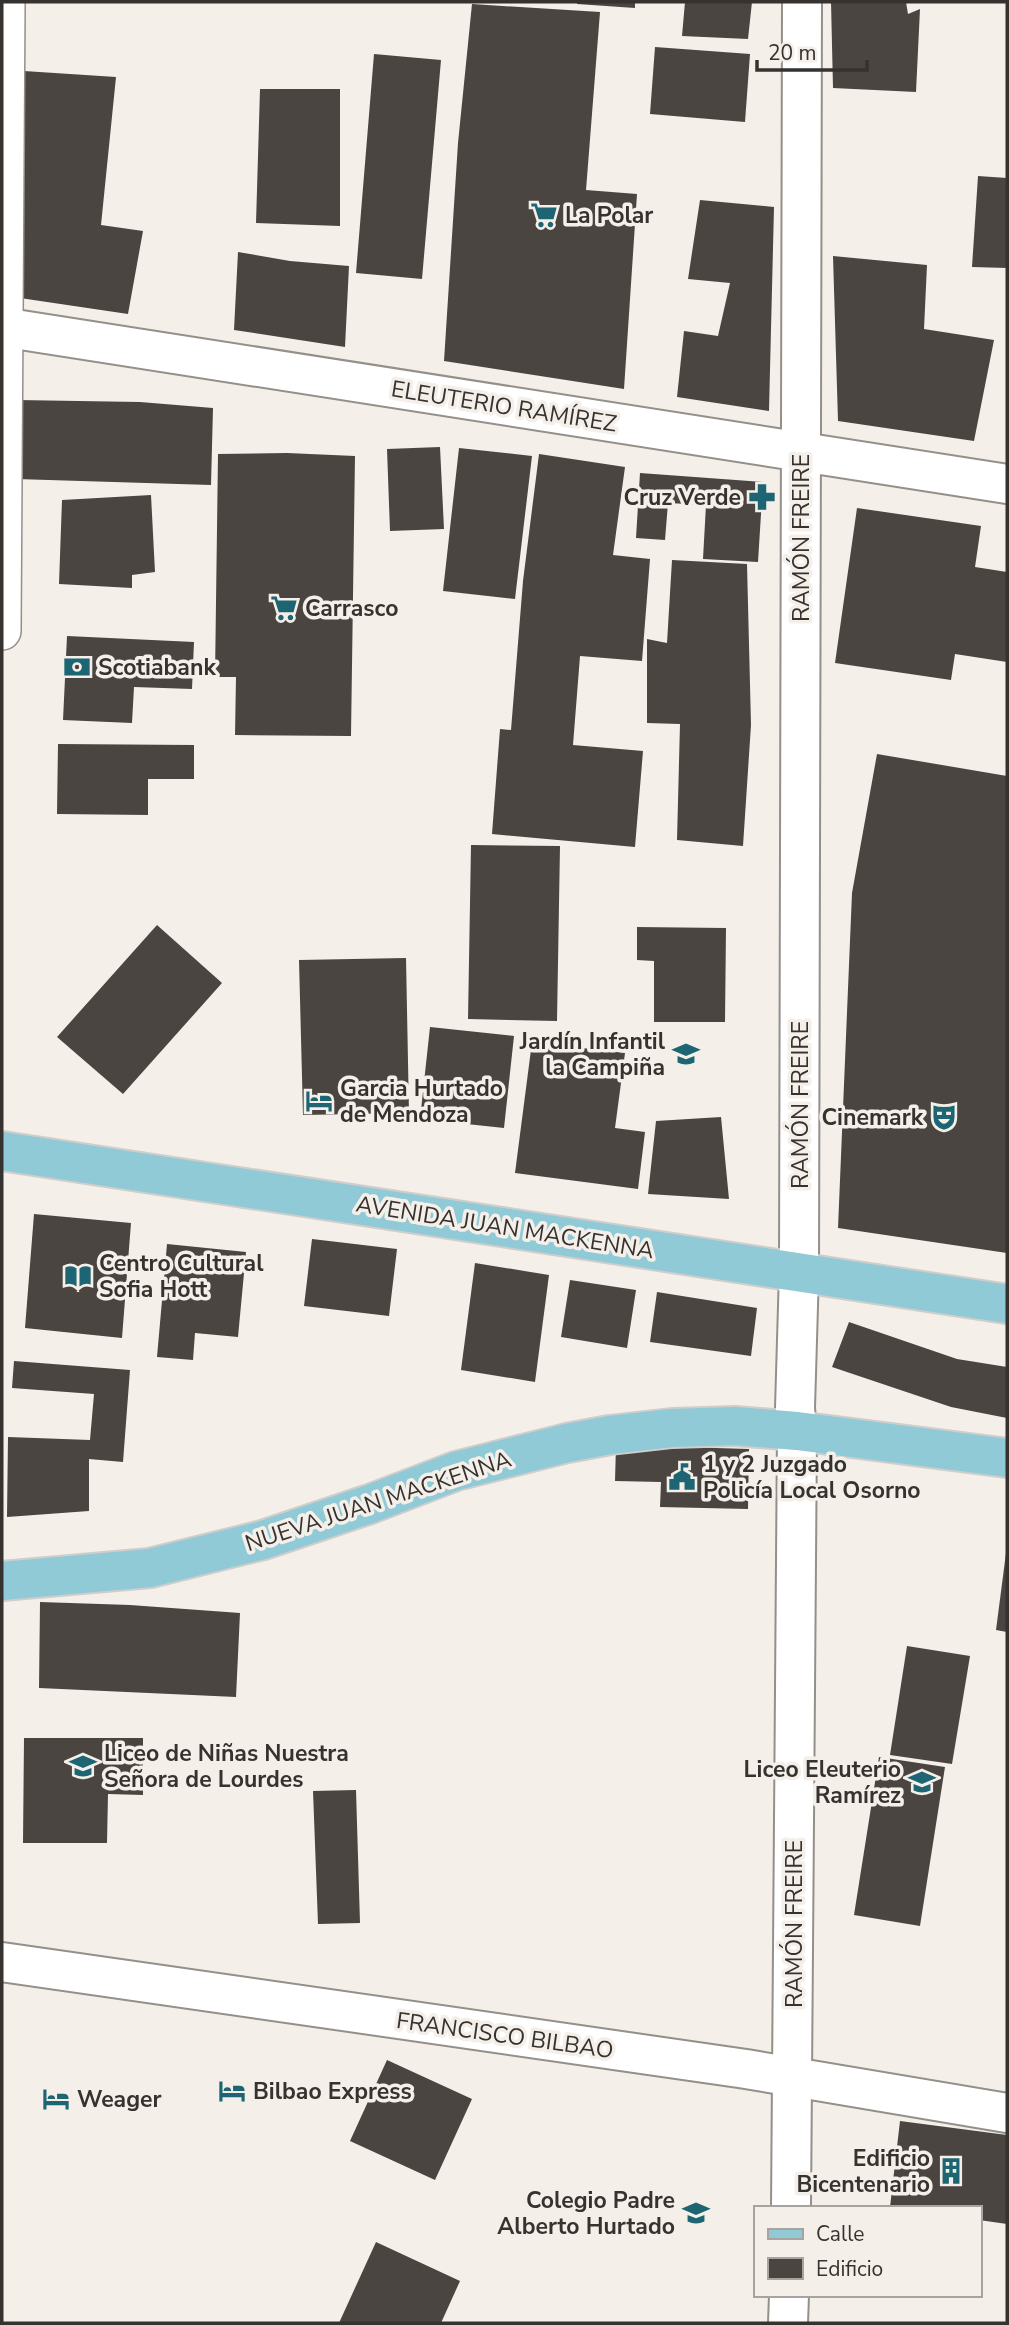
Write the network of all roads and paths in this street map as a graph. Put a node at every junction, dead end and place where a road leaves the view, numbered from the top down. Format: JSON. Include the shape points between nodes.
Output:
{"nodes":[{"id":1,"x":6,"y":2,"type":"edge"},
{"id":2,"x":802,"y":2,"type":"edge"},
{"id":3,"x":3,"y":327,"type":"edge"},
{"id":4,"x":801,"y":453,"type":"junction"},
{"id":5,"x":1007,"y":484,"type":"edge"},
{"id":6,"x":2,"y":631,"type":"edge"},
{"id":7,"x":2,"y":1151,"type":"edge"},
{"id":8,"x":799,"y":1272,"type":"junction"},
{"id":9,"x":1007,"y":1304,"type":"edge"},
{"id":10,"x":797,"y":1431,"type":"junction"},
{"id":11,"x":1007,"y":1458,"type":"edge"},
{"id":12,"x":2,"y":1581,"type":"edge"},
{"id":13,"x":2,"y":1962,"type":"edge"},
{"id":14,"x":793,"y":2077,"type":"junction"},
{"id":15,"x":1007,"y":2113,"type":"edge"},
{"id":16,"x":790,"y":2206,"type":"edge"},
{"id":17,"x":789,"y":2297,"type":"edge"},
{"id":18,"x":788,"y":2323,"type":"edge"}],
"edges":[{"from":1,"to":3,"type":"street"},
{"from":2,"to":4,"type":"main road","name":"RAMÓN FREIRE"},
{"from":3,"to":4,"type":"main road","name":"ELEUTERIO RAMÍREZ"},
{"from":3,"to":6,"type":"street"},
{"from":4,"to":5,"type":"main road","name":"ELEUTERIO RAMÍREZ"},
{"from":4,"to":8,"type":"main road","name":"RAMÓN FREIRE"},
{"from":7,"to":8,"type":"main road","name":"AVENIDA JUAN MACKENNA"},
{"from":8,"to":9,"type":"main road","name":"AVENIDA JUAN MACKENNA"},
{"from":8,"to":10,"type":"main road","name":"RAMÓN FREIRE"},
{"from":10,"to":11,"type":"main road"},
{"from":10,"to":12,"type":"main road","name":"NUEVA JUAN MACKENNA","via":[[672,1428],[567,1443],[456,1471],[263,1540],[150,1568]]},
{"from":10,"to":14,"type":"main road","name":"RAMÓN FREIRE"},
{"from":13,"to":14,"type":"main road","name":"FRANCISCO BILBAO"},
{"from":14,"to":15,"type":"main road","name":"FRANCISCO BILBAO"},
{"from":14,"to":16,"type":"main road","name":"RAMÓN FREIRE"},
{"from":17,"to":18,"type":"main road"}]}
